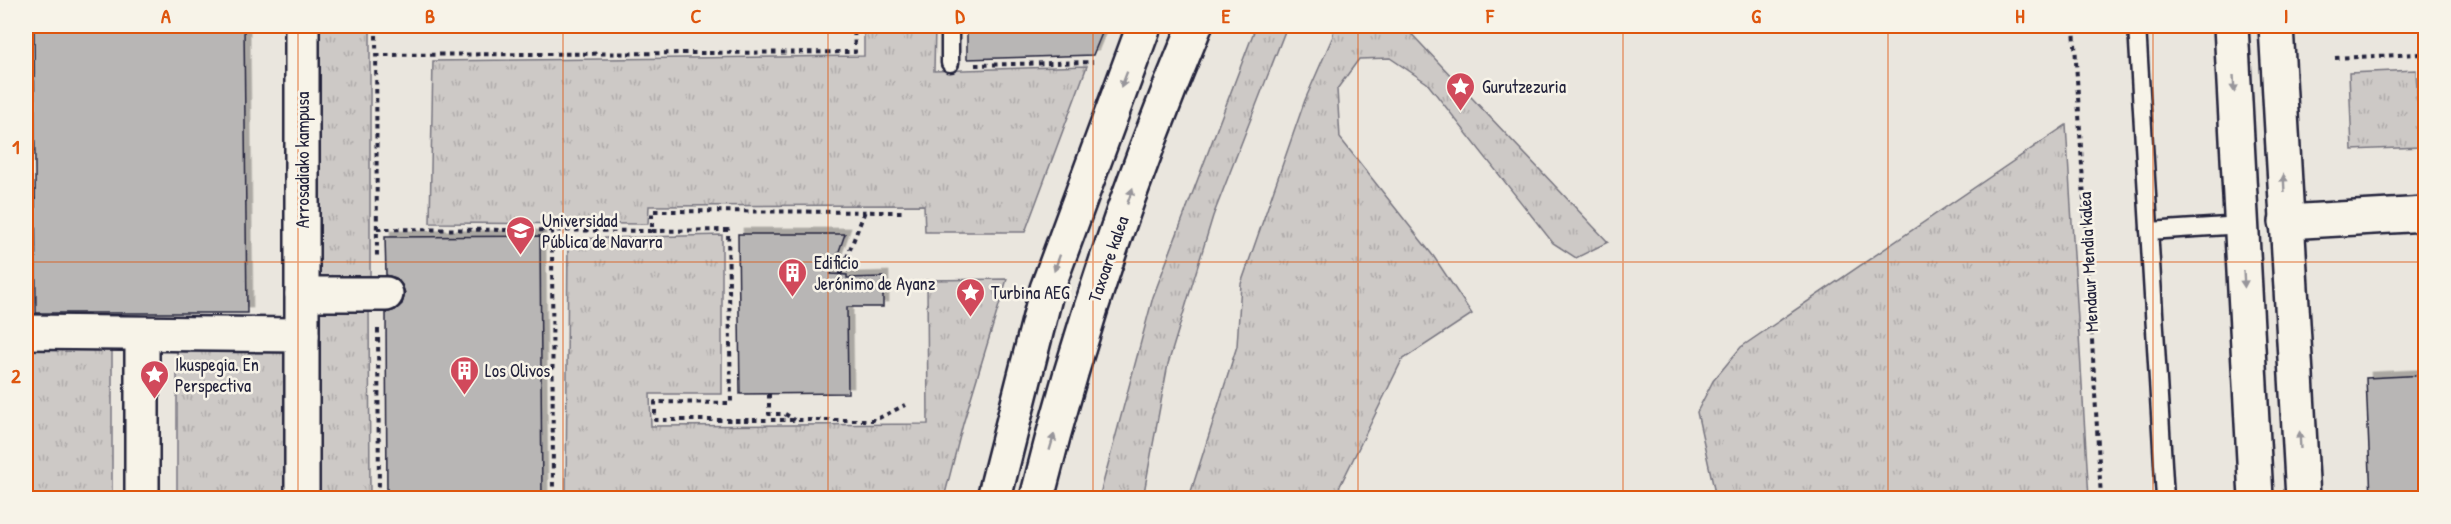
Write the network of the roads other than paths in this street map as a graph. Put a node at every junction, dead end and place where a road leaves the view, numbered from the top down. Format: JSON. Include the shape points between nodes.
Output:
{"nodes":[{"id":1,"x":302,"y":26,"type":"edge"},
{"id":2,"x":950,"y":26,"type":"edge"},
{"id":3,"x":1144,"y":26,"type":"edge"},
{"id":4,"x":1195,"y":26,"type":"edge"},
{"id":5,"x":2137,"y":26,"type":"edge"},
{"id":6,"x":2231,"y":26,"type":"edge"},
{"id":7,"x":2276,"y":26,"type":"edge"},
{"id":8,"x":957,"y":64,"type":"road end"},
{"id":9,"x":2426,"y":214,"type":"edge"},
{"id":10,"x":2286,"y":222,"type":"junction"},
{"id":11,"x":2242,"y":225,"type":"junction"},
{"id":12,"x":2149,"y":231,"type":"junction"},
{"id":13,"x":302,"y":294,"type":"junction"},
{"id":14,"x":382,"y":294,"type":"road end"},
{"id":15,"x":26,"y":332,"type":"edge"},
{"id":16,"x":142,"y":334,"type":"junction"},
{"id":17,"x":302,"y":335,"type":"junction"},
{"id":18,"x":142,"y":498,"type":"edge"},
{"id":19,"x":302,"y":498,"type":"edge"},
{"id":20,"x":994,"y":498,"type":"edge"},
{"id":21,"x":1037,"y":498,"type":"edge"},
{"id":22,"x":2165,"y":498,"type":"edge"},
{"id":23,"x":2256,"y":498,"type":"edge"},
{"id":24,"x":2303,"y":498,"type":"edge"}],
"edges":[{"from":1,"to":13,"type":"street","name":"Arrosadiako kampusa"},
{"from":2,"to":8,"type":"lane"},
{"from":3,"to":20,"type":"street","one_way":true,"via":[[1047,289]]},
{"from":21,"to":4,"type":"street","name":"Taxoare kalea","one_way":true,"via":[[1084,331],[1162,104]]},
{"from":5,"to":12,"type":"lane"},
{"from":6,"to":11,"type":"street","one_way":true},
{"from":10,"to":7,"type":"street","one_way":true},
{"from":9,"to":10,"type":"street"},
{"from":24,"to":10,"type":"street","one_way":true},
{"from":11,"to":12,"type":"lane"},
{"from":11,"to":23,"type":"street","one_way":true},
{"from":12,"to":22,"type":"lane"},
{"from":13,"to":14,"type":"street"},
{"from":13,"to":17,"type":"street","name":"Arrosadiako kampusa"},
{"from":15,"to":16,"type":"street"},
{"from":16,"to":17,"type":"street"},
{"from":16,"to":18,"type":"street"},
{"from":17,"to":19,"type":"street","name":"Arrosadiako kampusa"}]}
